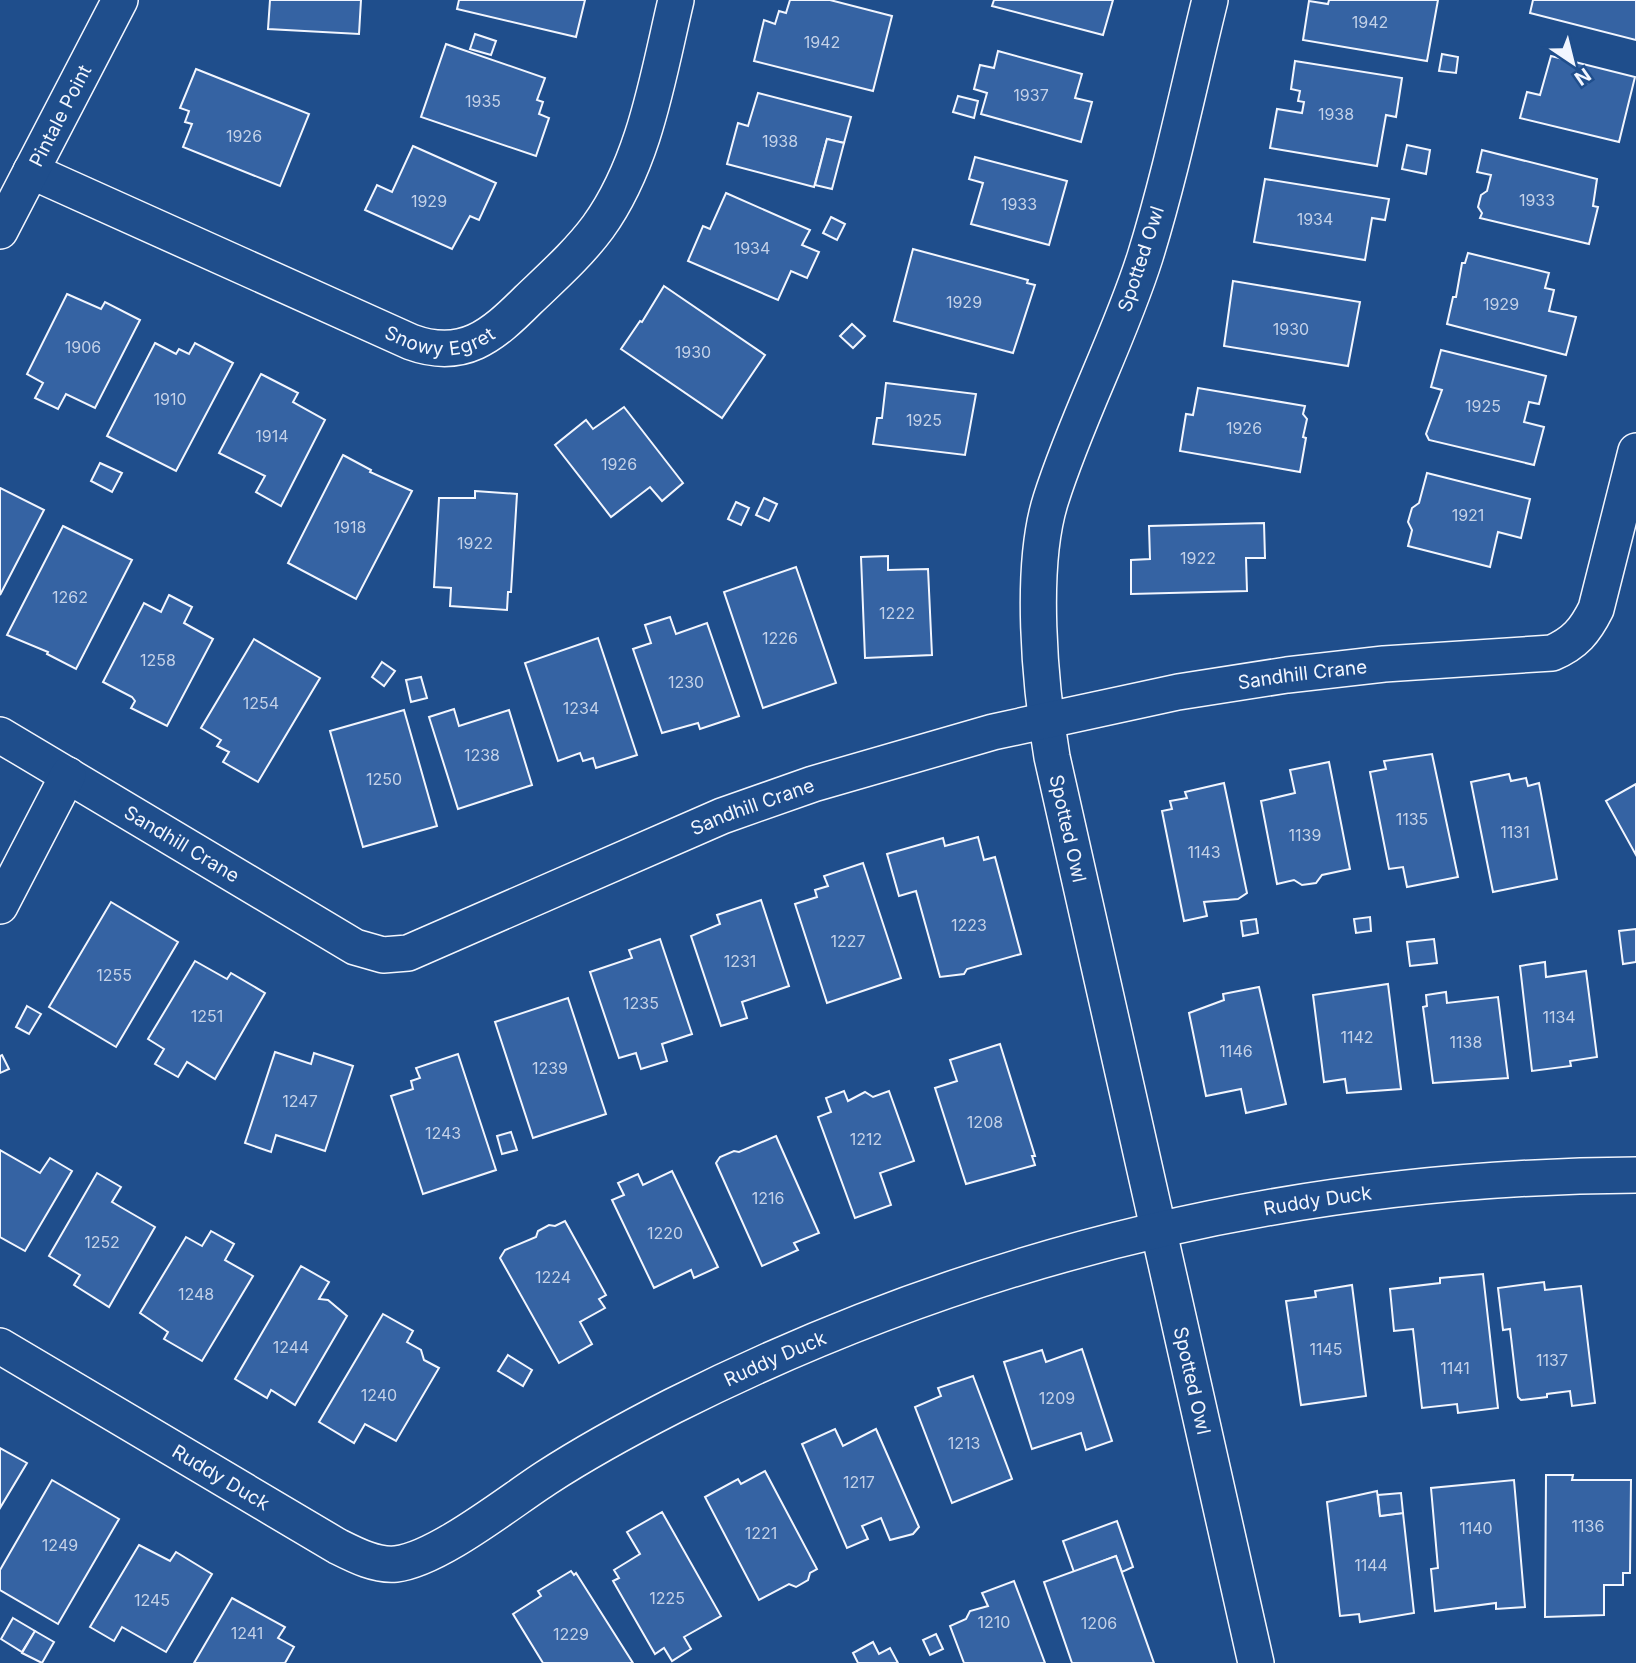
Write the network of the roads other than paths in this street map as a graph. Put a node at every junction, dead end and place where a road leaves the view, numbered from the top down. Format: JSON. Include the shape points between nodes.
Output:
{"nodes":[{"id":1,"x":120,"y":0,"type":"edge"},
{"id":2,"x":676,"y":0,"type":"edge"},
{"id":3,"x":1210,"y":0,"type":"edge"},
{"id":4,"x":31,"y":171,"type":"junction"},
{"id":5,"x":0,"y":231,"type":"edge"},
{"id":6,"x":1636,"y":451,"type":"edge"},
{"id":7,"x":1046,"y":720,"type":"junction"},
{"id":8,"x":0,"y":735,"type":"edge"},
{"id":9,"x":68,"y":775,"type":"junction"},
{"id":10,"x":0,"y":906,"type":"edge"},
{"id":11,"x":1636,"y":1175,"type":"edge"},
{"id":12,"x":1156,"y":1230,"type":"junction"},
{"id":13,"x":0,"y":1346,"type":"edge"},
{"id":14,"x":1256,"y":1663,"type":"edge"}],
"edges":[{"from":1,"to":4,"type":"street","name":"Pintale Point"},
{"from":2,"to":4,"type":"street","name":"Snowy Egret","via":[[649,111],[609,209],[576,253],[502,326],[459,347],[430,349],[411,342]]},
{"from":3,"to":7,"type":"street","name":"Spotted Owl","via":[[1144,257],[1050,500],[1039,587]]},
{"from":4,"to":5,"type":"street","name":"Pintale Point"},
{"from":6,"to":7,"type":"street","name":"Sandhill Crane","via":[[1596,609],[1572,644],[1530,657],[1384,664],[1287,675]]},
{"from":7,"to":9,"type":"street","name":"Sandhill Crane","via":[[911,754],[722,816],[438,942],[396,955],[355,947]]},
{"from":7,"to":12,"type":"street","name":"Spotted Owl"},
{"from":8,"to":9,"type":"street","name":"Sandhill Crane"},
{"from":9,"to":10,"type":"street"},
{"from":11,"to":12,"type":"street","name":"Ruddy Duck","via":[[1481,1180],[1369,1191]]},
{"from":12,"to":13,"type":"street","name":"Ruddy Duck","via":[[1025,1264],[852,1323],[668,1408],[551,1474],[435,1549],[393,1564],[368,1560],[337,1546]]},
{"from":12,"to":14,"type":"street","name":"Spotted Owl"}]}
